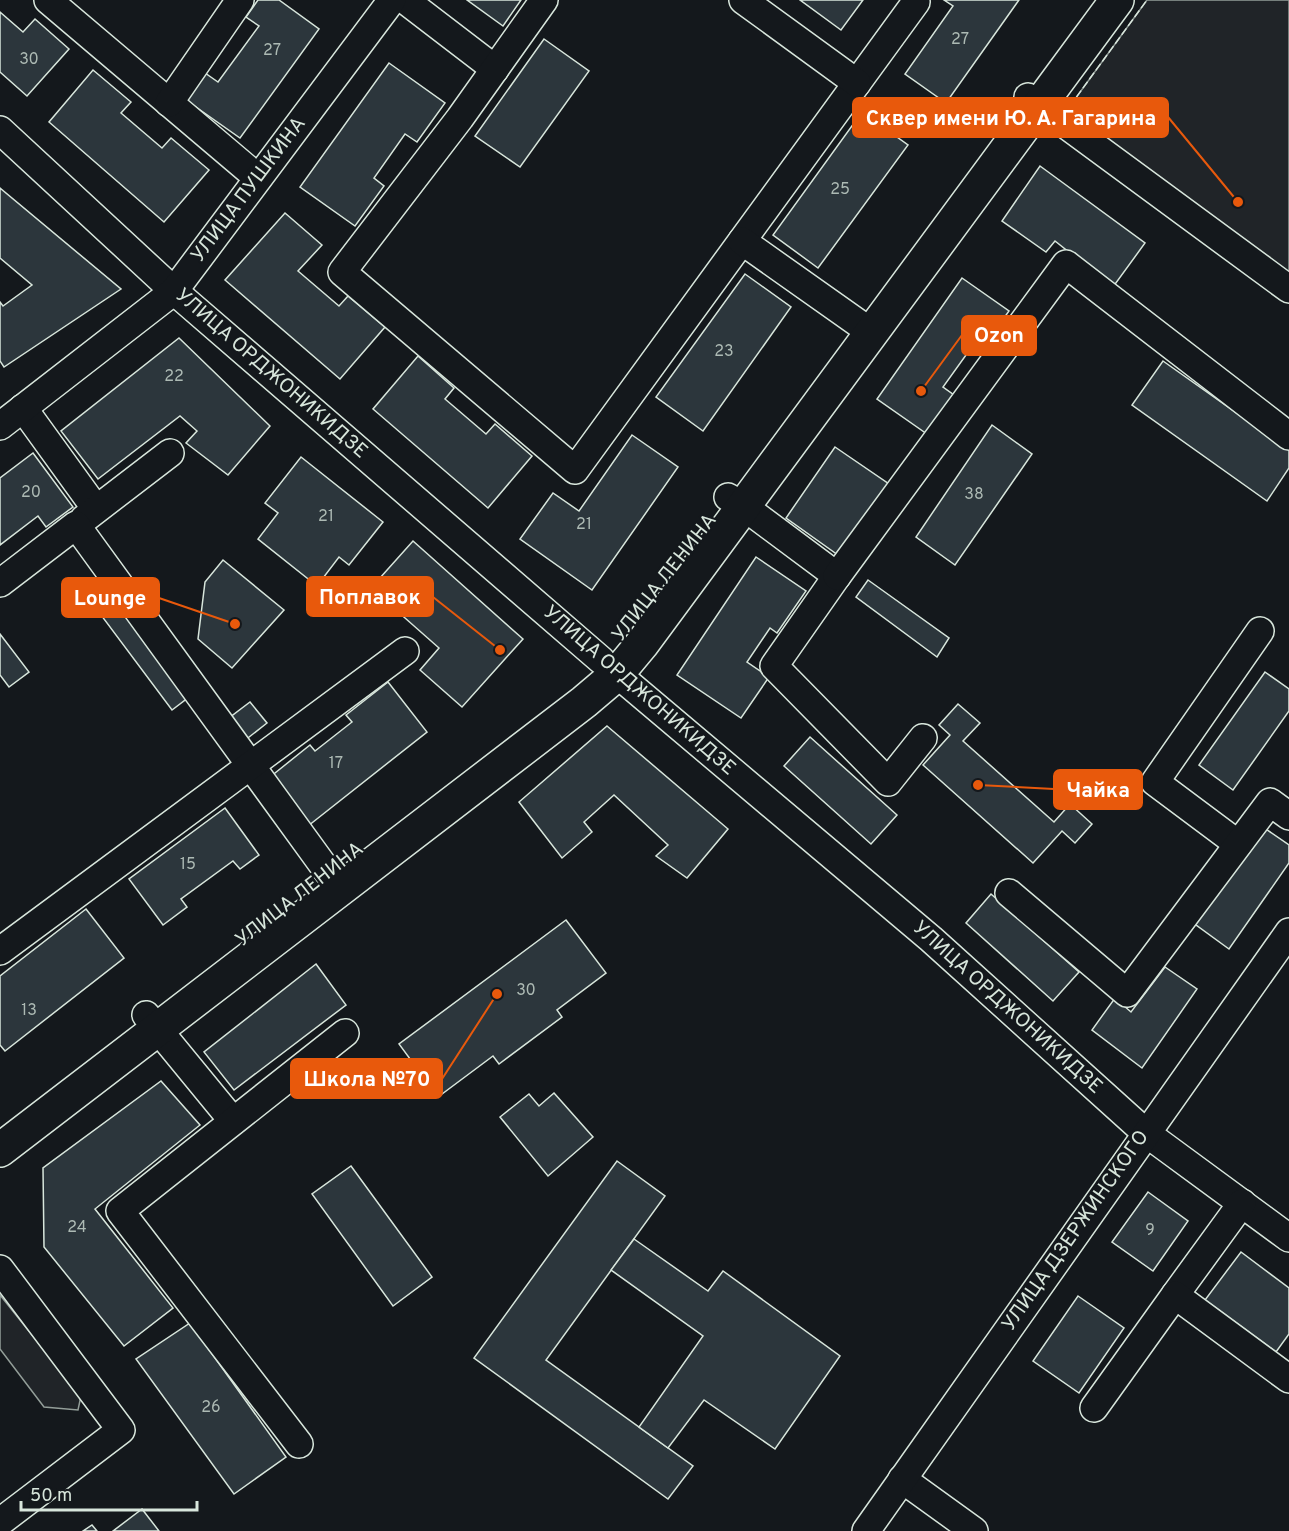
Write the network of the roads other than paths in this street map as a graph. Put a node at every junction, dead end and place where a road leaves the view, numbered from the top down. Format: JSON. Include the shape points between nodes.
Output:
{"nodes":[{"id":1,"x":48,"y":0,"type":"edge"},
{"id":2,"x":240,"y":0,"type":"edge"},
{"id":3,"x":392,"y":0,"type":"edge"},
{"id":4,"x":405,"y":0,"type":"edge"},
{"id":5,"x":544,"y":0,"type":"edge"},
{"id":6,"x":743,"y":0,"type":"edge"},
{"id":7,"x":1099,"y":0,"type":"edge"},
{"id":8,"x":1118,"y":0,"type":"edge"},
{"id":9,"x":916,"y":2,"type":"dead end"},
{"id":10,"x":495,"y":69,"type":"junction"},
{"id":11,"x":857,"y":83,"type":"junction"},
{"id":12,"x":1034,"y":101,"type":"junction"},
{"id":13,"x":169,"y":103,"type":"junction"},
{"id":14,"x":0,"y":130,"type":"edge"},
{"id":15,"x":258,"y":178,"type":"junction"},
{"id":16,"x":741,"y":242,"type":"junction"},
{"id":17,"x":1289,"y":289,"type":"edge"},
{"id":18,"x":174,"y":291,"type":"junction"},
{"id":19,"x":865,"y":328,"type":"junction"},
{"id":20,"x":22,"y":408,"type":"junction"},
{"id":21,"x":0,"y":426,"type":"edge"},
{"id":22,"x":1289,"y":436,"type":"edge"},
{"id":23,"x":170,"y":453,"type":"dead end"},
{"id":24,"x":735,"y":502,"type":"junction"},
{"id":25,"x":86,"y":517,"type":"junction"},
{"id":26,"x":837,"y":576,"type":"junction"},
{"id":27,"x":0,"y":583,"type":"edge"},
{"id":28,"x":1260,"y":631,"type":"dead end"},
{"id":29,"x":405,"y":651,"type":"dead end"},
{"id":30,"x":609,"y":667,"type":"junction"},
{"id":31,"x":923,"y":738,"type":"dead end"},
{"id":32,"x":250,"y":766,"type":"junction"},
{"id":33,"x":1289,"y":816,"type":"edge"},
{"id":34,"x":1238,"y":844,"type":"junction"},
{"id":35,"x":334,"y":880,"type":"junction"},
{"id":36,"x":1009,"y":893,"type":"dead end"},
{"id":37,"x":1289,"y":932,"type":"edge"},
{"id":38,"x":0,"y":951,"type":"edge"},
{"id":39,"x":152,"y":1022,"type":"junction"},
{"id":40,"x":345,"y":1034,"type":"dead end"},
{"id":41,"x":233,"y":1121,"type":"junction"},
{"id":42,"x":0,"y":1130,"type":"edge"},
{"id":43,"x":1146,"y":1133,"type":"junction"},
{"id":44,"x":0,"y":1150,"type":"edge"},
{"id":45,"x":1242,"y":1203,"type":"junction"},
{"id":46,"x":1289,"y":1238,"type":"edge"},
{"id":47,"x":0,"y":1269,"type":"edge"},
{"id":48,"x":1175,"y":1295,"type":"junction"},
{"id":49,"x":1289,"y":1378,"type":"edge"},
{"id":50,"x":1094,"y":1408,"type":"dead end"},
{"id":51,"x":298,"y":1444,"type":"dead end"},
{"id":52,"x":902,"y":1479,"type":"junction"},
{"id":53,"x":0,"y":1522,"type":"edge"},
{"id":54,"x":866,"y":1531,"type":"edge"},
{"id":55,"x":974,"y":1531,"type":"edge"}],
"edges":[{"from":1,"to":13,"type":"street"},
{"from":2,"to":13,"type":"street"},
{"from":3,"to":15,"type":"street","name":"УЛИЦА ПУШКИНА"},
{"from":4,"to":10,"type":"street"},
{"from":5,"to":10,"type":"street"},
{"from":6,"to":11,"type":"street"},
{"from":7,"to":12,"type":"main road","name":"УЛИЦА ЛЕНИНА"},
{"from":8,"to":12,"type":"main road"},
{"from":9,"to":11,"type":"street"},
{"from":10,"to":16,"type":"street","via":[[342,272],[575,470]]},
{"from":11,"to":16,"type":"street"},
{"from":12,"to":17,"type":"street"},
{"from":12,"to":19,"type":"main road","name":"УЛИЦА ЛЕНИНА"},
{"from":13,"to":15,"type":"street"},
{"from":14,"to":18,"type":"street","name":"УЛИЦА ОРДЖОНИКИДЗЕ"},
{"from":15,"to":18,"type":"street","name":"УЛИЦА ПУШКИНА"},
{"from":16,"to":19,"type":"street"},
{"from":18,"to":20,"type":"street","name":"УЛИЦА ПУШКИНА"},
{"from":18,"to":30,"type":"street","name":"УЛИЦА ОРДЖОНИКИДЗЕ"},
{"from":19,"to":24,"type":"main road","name":"УЛИЦА ЛЕНИНА"},
{"from":20,"to":21,"type":"street","name":"УЛИЦА ПУШКИНА"},
{"from":20,"to":25,"type":"street"},
{"from":22,"to":26,"type":"street","via":[[1066,264]]},
{"from":23,"to":25,"type":"street"},
{"from":24,"to":26,"type":"street"},
{"from":24,"to":30,"type":"main road","name":"УЛИЦА ЛЕНИНА","via":[[667,578]]},
{"from":25,"to":27,"type":"street"},
{"from":25,"to":32,"type":"street"},
{"from":26,"to":31,"type":"street","via":[[774,666],[888,782]]},
{"from":28,"to":34,"type":"street","via":[[1155,782]]},
{"from":29,"to":32,"type":"street"},
{"from":30,"to":35,"type":"main road","name":"УЛИЦА ЛЕНИНА"},
{"from":30,"to":43,"type":"street","name":"УЛИЦА ОРДЖОНИКИДЗЕ","via":[[931,939]]},
{"from":32,"to":35,"type":"street"},
{"from":32,"to":38,"type":"street"},
{"from":33,"to":34,"type":"street","via":[[1270,802]]},
{"from":34,"to":36,"type":"street","via":[[1127,993]]},
{"from":35,"to":39,"type":"main road","name":"УЛИЦА ЛЕНИНА"},
{"from":37,"to":43,"type":"street","name":"УЛИЦА ДЗЕРЖИНСКОГО"},
{"from":39,"to":41,"type":"street"},
{"from":39,"to":42,"type":"main road","name":"УЛИЦА ЛЕНИНА"},
{"from":39,"to":44,"type":"main road"},
{"from":40,"to":41,"type":"street"},
{"from":41,"to":51,"type":"street","via":[[120,1211]]},
{"from":43,"to":45,"type":"street","name":"УЛИЦА ОРДЖОНИКИДЗЕ"},
{"from":43,"to":52,"type":"street","name":"УЛИЦА ДЗЕРЖИНСКОГО"},
{"from":45,"to":46,"type":"street","name":"УЛИЦА ОРДЖОНИКИДЗЕ"},
{"from":45,"to":48,"type":"street"},
{"from":47,"to":53,"type":"street","via":[[122,1430]]},
{"from":48,"to":49,"type":"street"},
{"from":48,"to":50,"type":"street"},
{"from":52,"to":54,"type":"street","name":"УЛИЦА ДЗЕРЖИНСКОГО"},
{"from":52,"to":55,"type":"street"}]}
